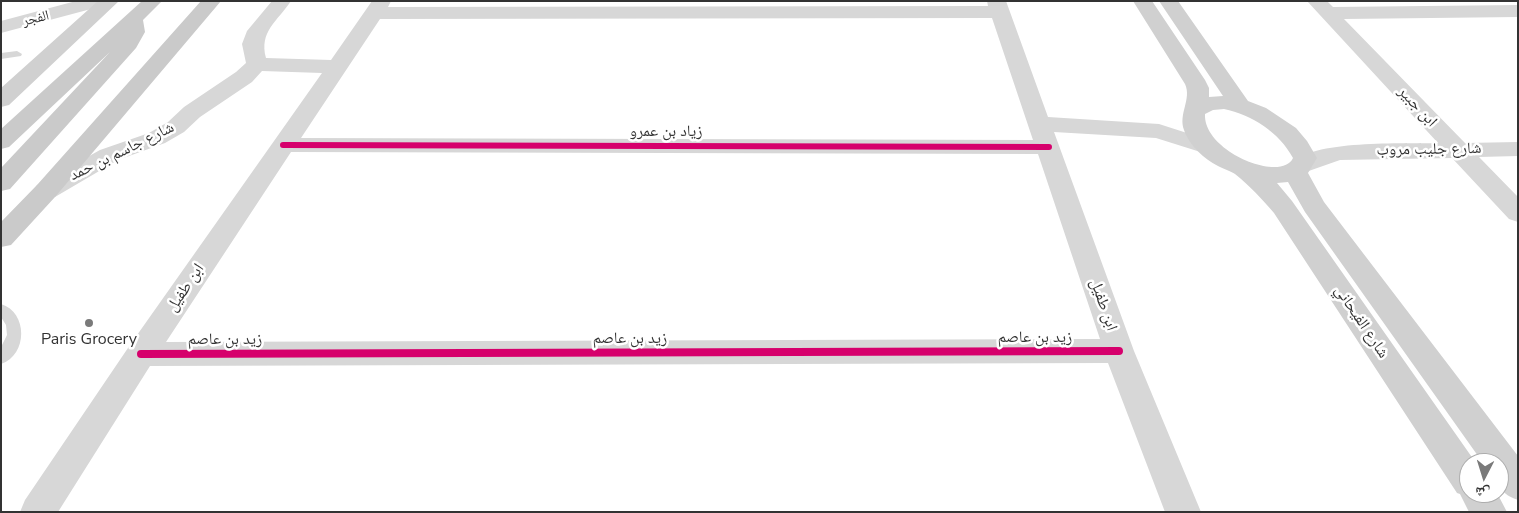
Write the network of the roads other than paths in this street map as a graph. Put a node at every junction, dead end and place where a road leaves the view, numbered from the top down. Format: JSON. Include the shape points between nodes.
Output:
{"nodes":[{"id":1,"x":100,"y":1,"type":"edge"},
{"id":2,"x":110,"y":1,"type":"edge"},
{"id":3,"x":153,"y":1,"type":"edge"},
{"id":4,"x":212,"y":1,"type":"edge"},
{"id":5,"x":282,"y":1,"type":"edge"},
{"id":6,"x":1142,"y":1,"type":"edge"},
{"id":7,"x":1168,"y":1,"type":"edge"},
{"id":8,"x":378,"y":7,"type":"edge"},
{"id":9,"x":998,"y":7,"type":"edge"},
{"id":10,"x":1322,"y":7,"type":"edge"},
{"id":11,"x":1518,"y":11,"type":"edge"},
{"id":12,"x":134,"y":21,"type":"junction"},
{"id":13,"x":1,"y":28,"type":"edge"},
{"id":14,"x":67,"y":40,"type":"junction"},
{"id":15,"x":17,"y":54,"type":"dead end"},
{"id":16,"x":1,"y":56,"type":"edge"},
{"id":17,"x":256,"y":64,"type":"junction"},
{"id":18,"x":337,"y":67,"type":"junction"},
{"id":19,"x":1,"y":100,"type":"edge"},
{"id":20,"x":1240,"y":105,"type":"junction"},
{"id":21,"x":1194,"y":113,"type":"junction"},
{"id":22,"x":1129,"y":128,"type":"junction"},
{"id":23,"x":1045,"y":136,"type":"junction"},
{"id":24,"x":1289,"y":136,"type":"junction"},
{"id":25,"x":1,"y":142,"type":"edge"},
{"id":26,"x":283,"y":145,"type":"junction"},
{"id":27,"x":1210,"y":148,"type":"junction"},
{"id":28,"x":1456,"y":149,"type":"junction"},
{"id":29,"x":1518,"y":149,"type":"edge"},
{"id":30,"x":1340,"y":153,"type":"junction"},
{"id":31,"x":1299,"y":168,"type":"junction"},
{"id":32,"x":1245,"y":170,"type":"junction"},
{"id":33,"x":1,"y":183,"type":"edge"},
{"id":34,"x":46,"y":191,"type":"junction"},
{"id":35,"x":1518,"y":213,"type":"edge"},
{"id":36,"x":1,"y":238,"type":"edge"},
{"id":37,"x":1,"y":309,"type":"edge"},
{"id":38,"x":1119,"y":351,"type":"junction"},
{"id":39,"x":141,"y":354,"type":"junction"},
{"id":40,"x":1,"y":358,"type":"edge"},
{"id":41,"x":1459,"y":467,"type":"edge"},
{"id":42,"x":1518,"y":484,"type":"edge"},
{"id":43,"x":38,"y":512,"type":"edge"},
{"id":44,"x":1183,"y":512,"type":"edge"}],
"edges":[{"from":1,"to":13,"type":"street","name":"الفجر"},
{"from":2,"to":14,"type":"street"},
{"from":3,"to":12,"type":"main road"},
{"from":4,"to":34,"type":"main road","name":"شارع جاسم بن حمد"},
{"from":5,"to":17,"type":"street","via":[[258,31],[252,44]]},
{"from":6,"to":21,"type":"street","via":[[1198,89]]},
{"from":7,"to":20,"type":"street"},
{"from":8,"to":9,"type":"street"},
{"from":8,"to":18,"type":"street","name":"ابن طفيل"},
{"from":9,"to":23,"type":"street","name":"ابن طفيل"},
{"from":10,"to":11,"type":"street"},
{"from":10,"to":28,"type":"street","name":"ابن جبير"},
{"from":12,"to":25,"type":"main road"},
{"from":12,"to":33,"type":"main road","via":[[135,32],[129,44]]},
{"from":13,"to":14,"type":"street","name":"الفجر","via":[[46,26],[63,32]]},
{"from":14,"to":19,"type":"street"},
{"from":15,"to":16,"type":"lane"},
{"from":17,"to":18,"type":"street"},
{"from":17,"to":34,"type":"street","name":"شارع جاسم بن حمد","via":[[244,77],[192,112],[176,127],[157,138],[109,155]]},
{"from":18,"to":26,"type":"street","name":"ابن طفيل"},
{"from":20,"to":21,"type":"street","via":[[1210,102]]},
{"from":20,"to":24,"type":"street","name":"شارع الفيحاني","via":[[1257,112]]},
{"from":21,"to":22,"type":"street"},
{"from":21,"to":27,"type":"street","via":[[1200,138]]},
{"from":22,"to":23,"type":"street"},
{"from":22,"to":27,"type":"street","via":[[1159,131]]},
{"from":23,"to":26,"type":"street","name":"زياد بن عمرو"},
{"from":23,"to":38,"type":"street","name":"ابن طفيل"},
{"from":24,"to":30,"type":"street","name":"شارع جليب مروب"},
{"from":24,"to":31,"type":"street","name":"شارع الفيحاني","via":[[1303,151],[1305,158]]},
{"from":26,"to":39,"type":"street","name":"ابن طفيل"},
{"from":27,"to":32,"type":"street"},
{"from":28,"to":29,"type":"street","name":"شارع جليب مروب"},
{"from":28,"to":30,"type":"street","name":"شارع جليب مروب"},
{"from":28,"to":35,"type":"street","name":"ابن جبير"},
{"from":30,"to":31,"type":"street","name":"شارع جليب مروب","via":[[1314,159]]},
{"from":31,"to":32,"type":"street","via":[[1281,175]]},
{"from":31,"to":42,"type":"street","name":"شارع الفيحاني","via":[[1314,206]]},
{"from":32,"to":41,"type":"street","name":"شارع الفيحاني","via":[[1283,207]]},
{"from":34,"to":36,"type":"main road","name":"شارع جاسم بن حمد"},
{"from":37,"to":40,"type":"lane","via":[[6,311],[14,325],[13,343]]},
{"from":38,"to":39,"type":"street","name":"زيد بن عاصم"},
{"from":38,"to":44,"type":"street","name":"ابن طفيل"},
{"from":39,"to":43,"type":"street","name":"ابن طفيل"}]}
